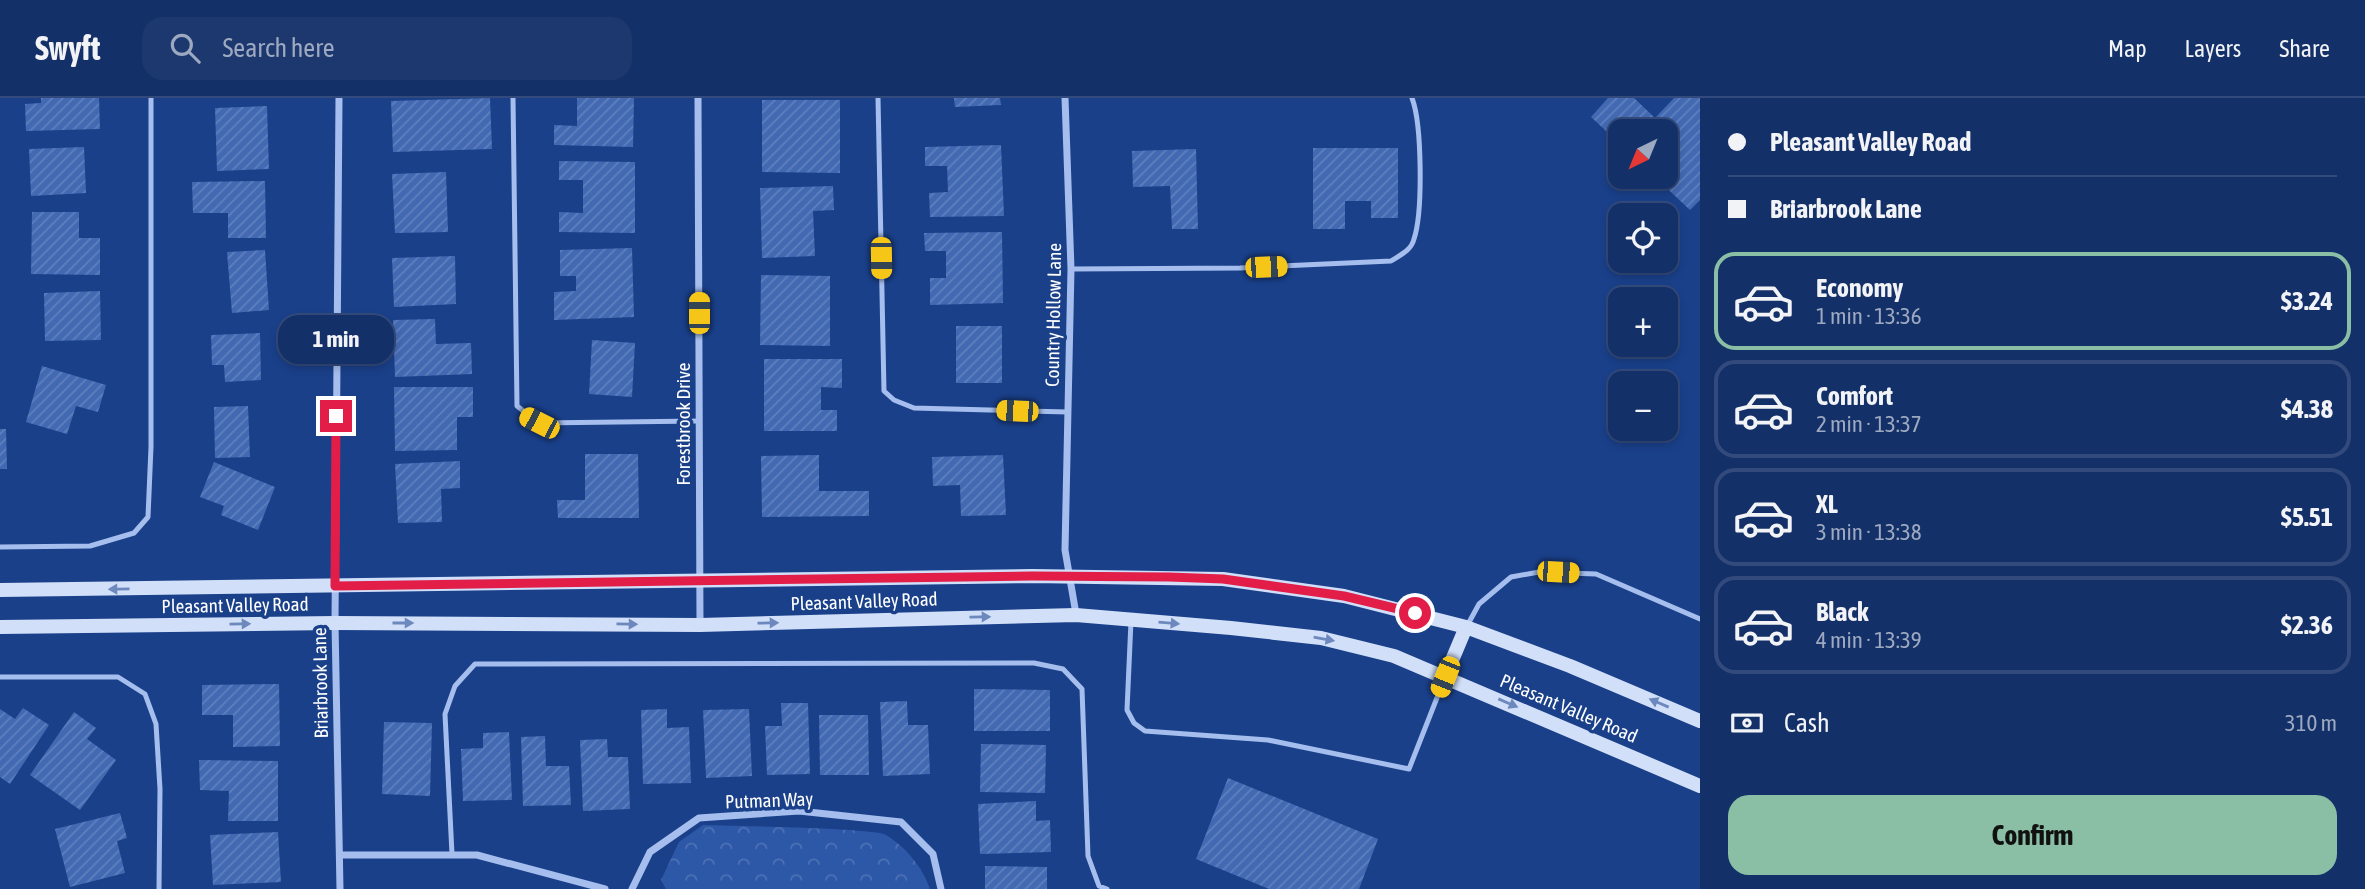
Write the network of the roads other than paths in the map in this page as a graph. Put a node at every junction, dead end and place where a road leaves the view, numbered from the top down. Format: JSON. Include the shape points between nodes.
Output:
{"nodes":[{"id":1,"x":150,"y":98,"type":"edge"},
{"id":2,"x":339,"y":98,"type":"edge"},
{"id":3,"x":513,"y":98,"type":"edge"},
{"id":4,"x":698,"y":98,"type":"edge"},
{"id":5,"x":878,"y":98,"type":"edge"},
{"id":6,"x":1065,"y":98,"type":"edge"},
{"id":7,"x":1412,"y":98,"type":"edge"},
{"id":8,"x":1071,"y":269,"type":"junction"},
{"id":9,"x":1068,"y":412,"type":"junction"},
{"id":10,"x":699,"y":421,"type":"junction"},
{"id":11,"x":0,"y":547,"type":"edge"},
{"id":12,"x":1070,"y":578,"type":"junction"},
{"id":13,"x":700,"y":580,"type":"junction"},
{"id":14,"x":335,"y":586,"type":"junction"},
{"id":15,"x":0,"y":590,"type":"edge"},
{"id":16,"x":1076,"y":615,"type":"junction"},
{"id":17,"x":1700,"y":619,"type":"edge"},
{"id":18,"x":1131,"y":620,"type":"junction"},
{"id":19,"x":335,"y":623,"type":"junction"},
{"id":20,"x":700,"y":625,"type":"junction"},
{"id":21,"x":0,"y":627,"type":"edge"},
{"id":22,"x":1466,"y":627,"type":"junction"},
{"id":23,"x":0,"y":677,"type":"edge"},
{"id":24,"x":1445,"y":677,"type":"junction"},
{"id":25,"x":1700,"y":721,"type":"edge"},
{"id":26,"x":1700,"y":786,"type":"edge"},
{"id":27,"x":452,"y":854,"type":"junction"},
{"id":28,"x":340,"y":855,"type":"junction"},
{"id":29,"x":1098,"y":888,"type":"edge"},
{"id":30,"x":159,"y":889,"type":"edge"},
{"id":31,"x":340,"y":889,"type":"edge"},
{"id":32,"x":605,"y":889,"type":"edge"},
{"id":33,"x":632,"y":889,"type":"edge"},
{"id":34,"x":941,"y":889,"type":"edge"},
{"id":35,"x":1107,"y":889,"type":"edge"}],
"edges":[{"from":1,"to":11,"type":"lane","via":[[148,517],[134,533],[90,547]]},
{"from":2,"to":14,"type":"street","name":"Briarbrook Lane"},
{"from":3,"to":10,"type":"lane","via":[[517,406],[539,423]]},
{"from":4,"to":10,"type":"street","name":"Forestbrook Drive"},
{"from":5,"to":9,"type":"lane","via":[[884,391],[914,408]]},
{"from":6,"to":8,"type":"street","name":"Country Hollow Lane"},
{"from":7,"to":8,"type":"lane","via":[[1419,117],[1418,213],[1414,240],[1391,261]]},
{"from":8,"to":9,"type":"street","name":"Country Hollow Lane"},
{"from":9,"to":12,"type":"street","name":"Country Hollow Lane","via":[[1065,550]]},
{"from":10,"to":13,"type":"street","name":"Forestbrook Drive"},
{"from":12,"to":13,"type":"main road","name":"Pleasant Valley Road"},
{"from":12,"to":16,"type":"street","name":"Country Hollow Lane"},
{"from":12,"to":22,"type":"main road","name":"Pleasant Valley Road","via":[[1223,579],[1344,596]]},
{"from":13,"to":14,"type":"main road","name":"Pleasant Valley Road"},
{"from":13,"to":20,"type":"street","name":"Forestbrook Drive"},
{"from":14,"to":15,"type":"main road","name":"Pleasant Valley Road","one_way":true},
{"from":14,"to":19,"type":"street","name":"Briarbrook Lane"},
{"from":16,"to":18,"type":"main road","name":"Pleasant Valley Road"},
{"from":20,"to":16,"type":"main road","name":"Pleasant Valley Road","one_way":true},
{"from":17,"to":22,"type":"lane","via":[[1596,574],[1539,572],[1511,577],[1479,604]]},
{"from":18,"to":24,"type":"main road","name":"Pleasant Valley Road","one_way":true,"via":[[1321,638],[1394,656]]},
{"from":18,"to":24,"type":"lane","via":[[1126,710],[1145,731],[1268,740],[1409,769]]},
{"from":19,"to":20,"type":"main road","name":"Pleasant Valley Road","one_way":true},
{"from":21,"to":19,"type":"main road","name":"Pleasant Valley Road","one_way":true},
{"from":19,"to":28,"type":"street","name":"Briarbrook Lane"},
{"from":22,"to":24,"type":"main road"},
{"from":25,"to":22,"type":"main road","name":"Pleasant Valley Road","one_way":true},
{"from":23,"to":30,"type":"lane","via":[[118,677],[145,694],[156,724]]},
{"from":24,"to":26,"type":"main road","name":"Pleasant Valley Road","one_way":true},
{"from":27,"to":28,"type":"street"},
{"from":27,"to":29,"type":"lane","via":[[445,714],[455,686],[475,664],[1034,663],[1063,668],[1082,689],[1088,856]]},
{"from":27,"to":32,"type":"street","via":[[477,855]]},
{"from":28,"to":31,"type":"street","name":"Briarbrook Lane"},
{"from":29,"to":35,"type":"lane"},
{"from":33,"to":34,"type":"street","name":"Putman Way","via":[[650,852],[699,818],[799,811],[901,822],[933,854]]}]}
